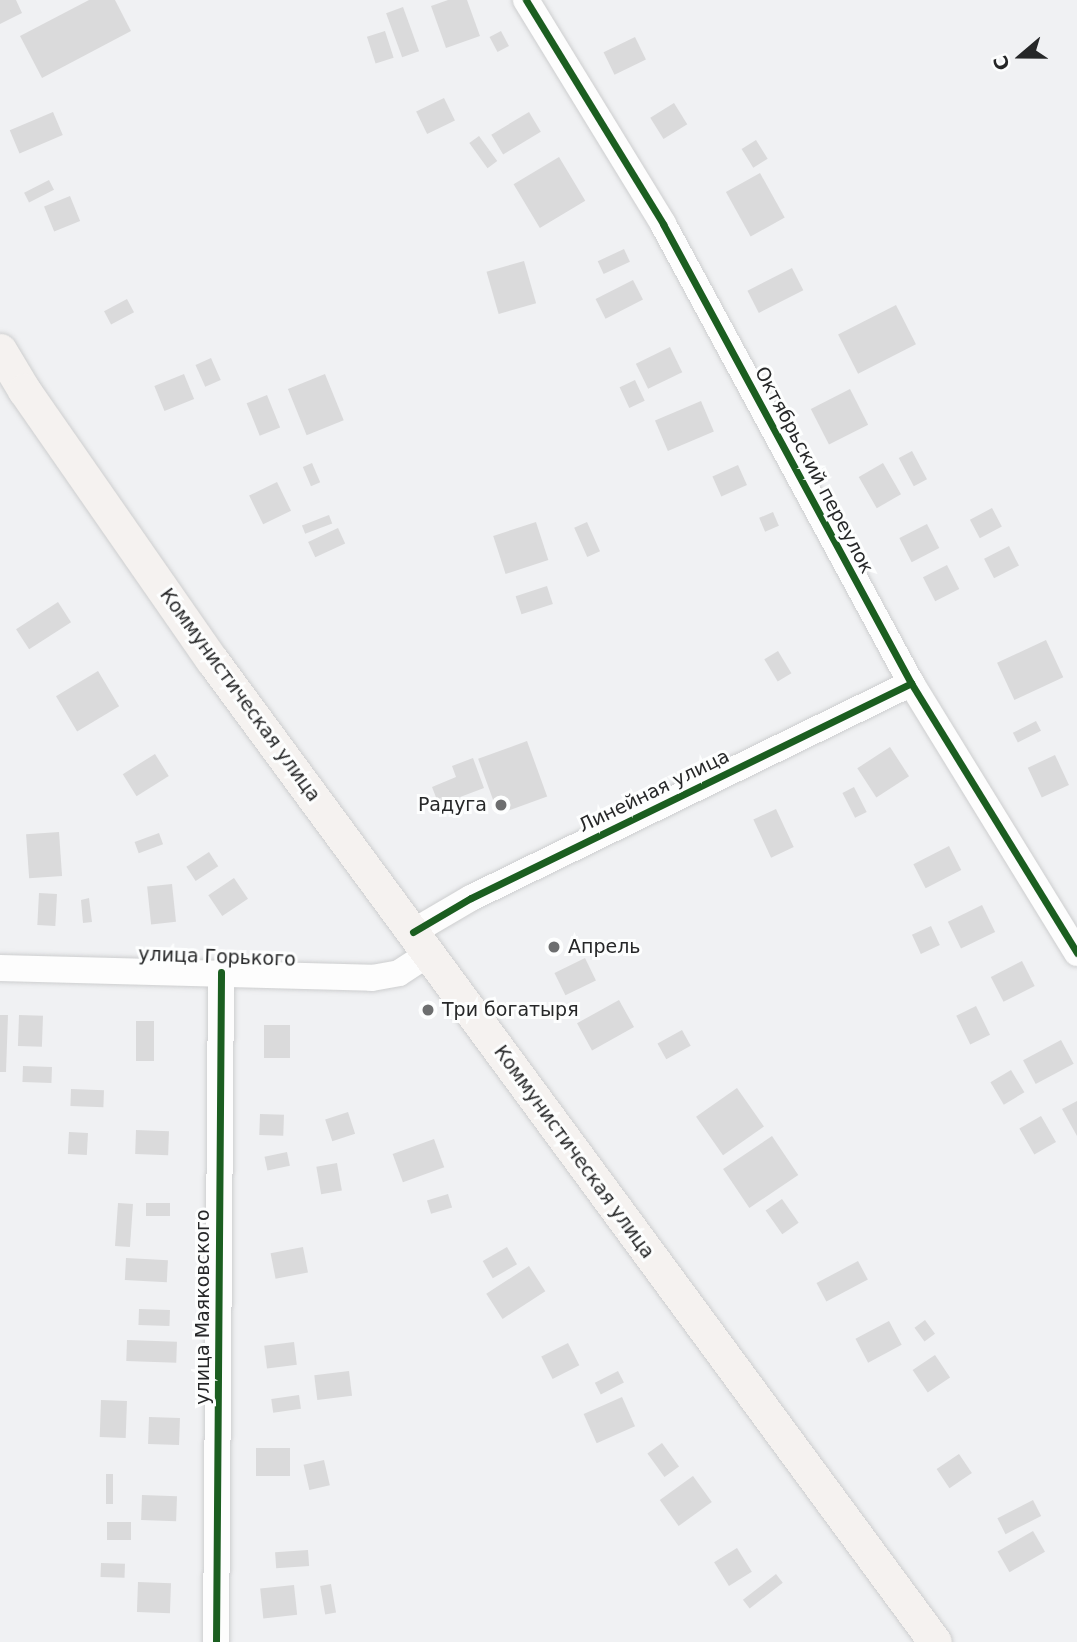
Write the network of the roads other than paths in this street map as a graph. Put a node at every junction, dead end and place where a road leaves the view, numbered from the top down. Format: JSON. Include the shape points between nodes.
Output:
{"nodes":[{"id":1,"x":526,"y":0,"type":"edge"},
{"id":2,"x":0,"y":350,"type":"edge"},
{"id":3,"x":911,"y":683,"type":"junction"},
{"id":4,"x":420,"y":943,"type":"junction"},
{"id":5,"x":1077,"y":953,"type":"edge"},
{"id":6,"x":0,"y":968,"type":"edge"},
{"id":7,"x":221,"y":972,"type":"junction"},
{"id":8,"x":216,"y":1642,"type":"edge"},
{"id":9,"x":935,"y":1642,"type":"edge"}],
"edges":[{"from":1,"to":3,"type":"street","name":"Октябрьский переулок","via":[[663,224]]},
{"from":2,"to":4,"type":"main road","name":"Коммунистическая улица","via":[[212,660]]},
{"from":3,"to":4,"type":"street","name":"Линейная улица","via":[[471,898]]},
{"from":3,"to":5,"type":"street","name":"Октябрьский переулок"},
{"from":4,"to":7,"type":"street","name":"улица Горького","via":[[399,973],[372,978]]},
{"from":4,"to":9,"type":"main road","name":"Коммунистическая улица"},
{"from":6,"to":7,"type":"street","name":"улица Горького"},
{"from":7,"to":8,"type":"street","name":"улица Маяковского"}]}
